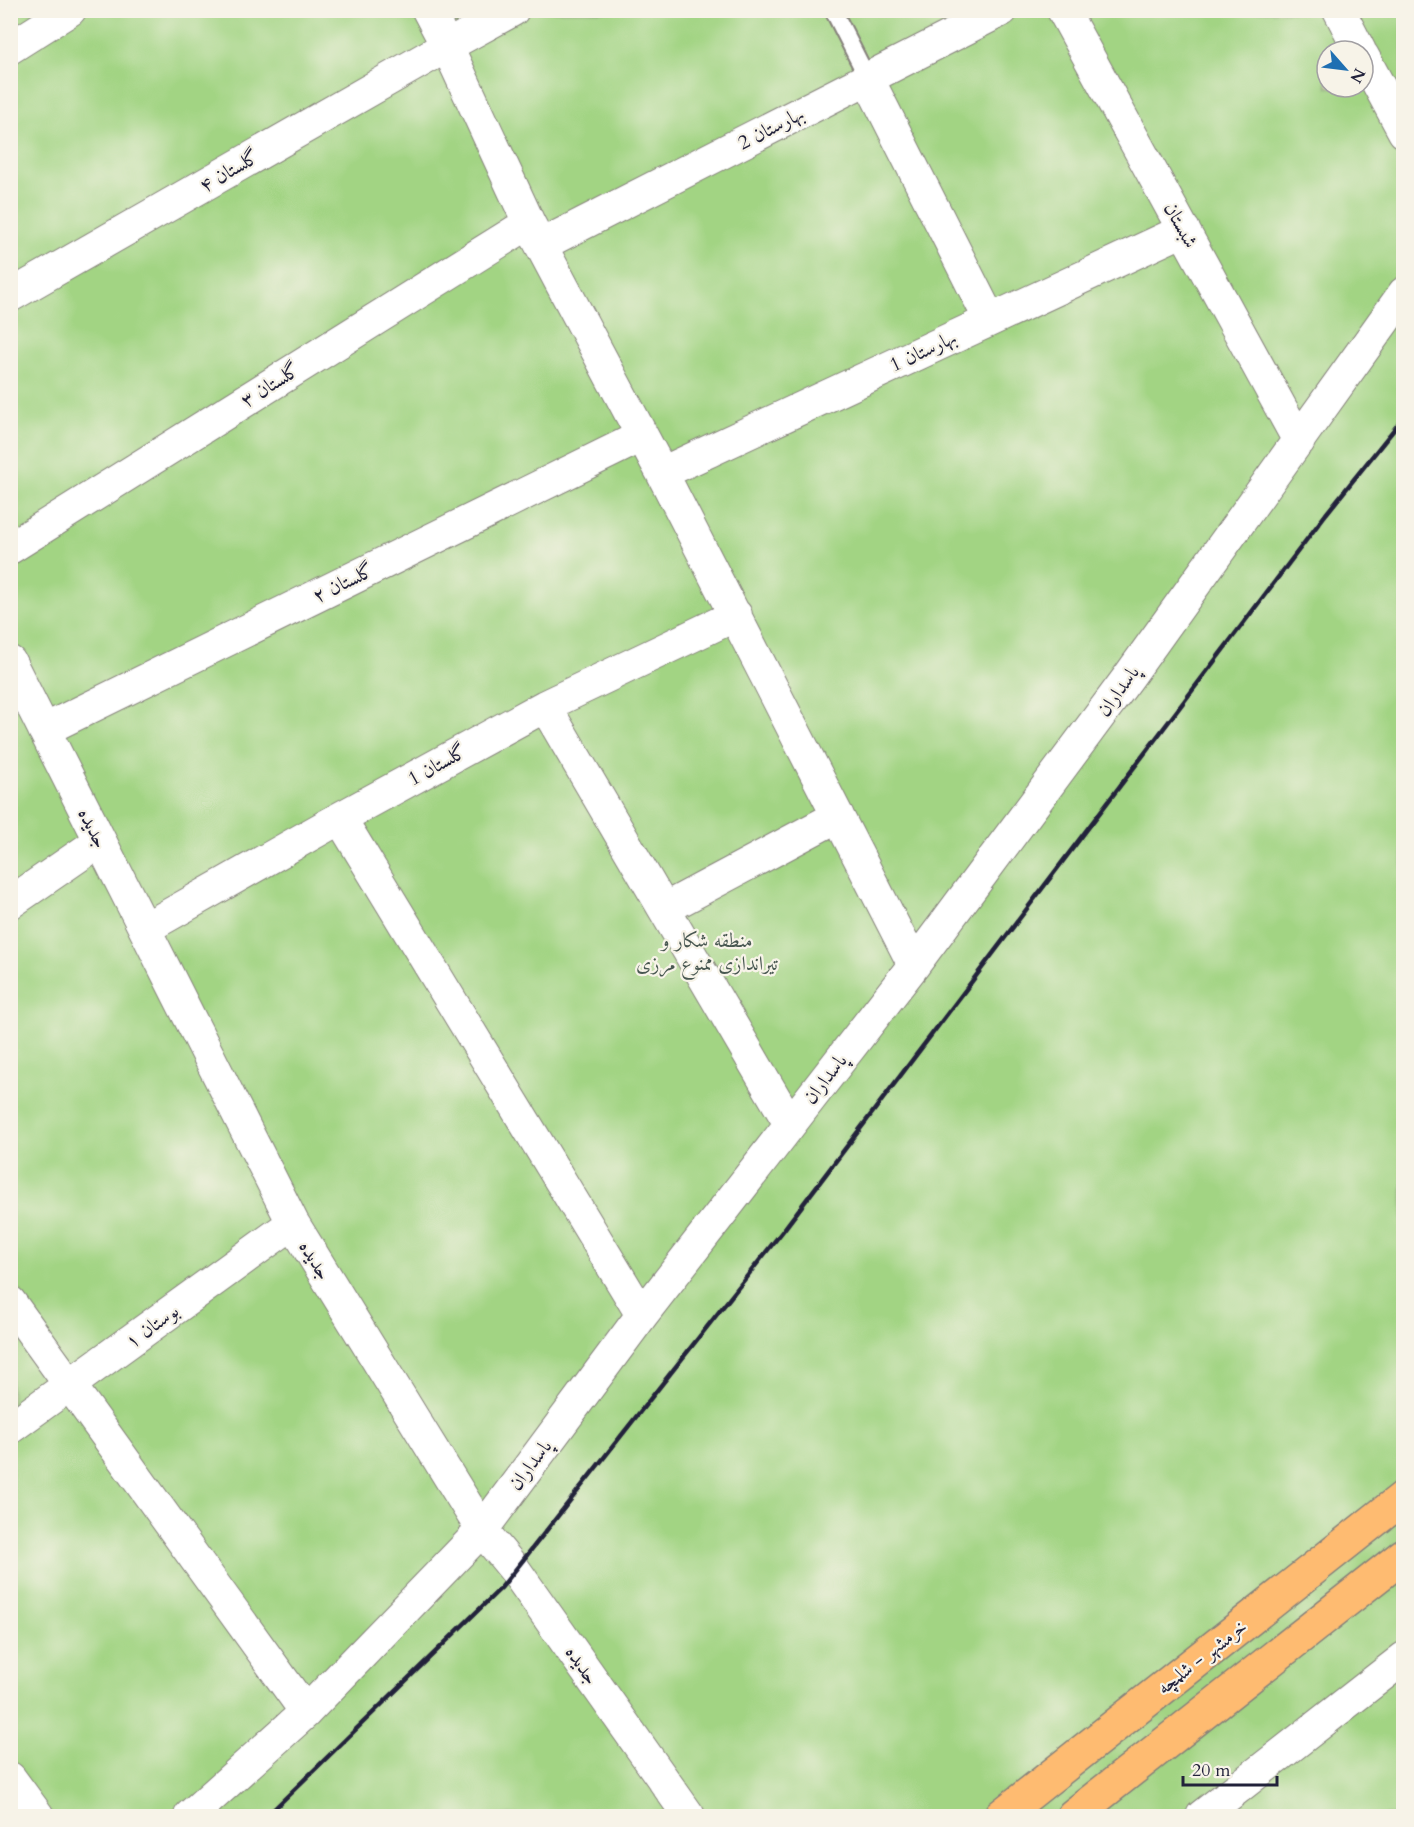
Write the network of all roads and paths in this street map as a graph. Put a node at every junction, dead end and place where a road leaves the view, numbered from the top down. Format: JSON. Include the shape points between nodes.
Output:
{"nodes":[{"id":1,"x":70,"y":10,"type":"edge"},
{"id":2,"x":428,"y":10,"type":"edge"},
{"id":3,"x":513,"y":10,"type":"edge"},
{"id":4,"x":833,"y":10,"type":"edge"},
{"id":5,"x":1002,"y":10,"type":"edge"},
{"id":6,"x":1063,"y":10,"type":"edge"},
{"id":7,"x":1339,"y":10,"type":"edge"},
{"id":8,"x":1354,"y":39,"type":"edge"},
{"id":9,"x":447,"y":45,"type":"junction"},
{"id":10,"x":10,"y":48,"type":"edge"},
{"id":11,"x":1375,"y":78,"type":"edge"},
{"id":12,"x":867,"y":79,"type":"junction"},
{"id":13,"x":1404,"y":132,"type":"edge"},
{"id":14,"x":1184,"y":230,"type":"junction"},
{"id":15,"x":535,"y":234,"type":"junction"},
{"id":16,"x":1404,"y":293,"type":"edge"},
{"id":17,"x":10,"y":296,"type":"edge"},
{"id":18,"x":990,"y":320,"type":"junction"},
{"id":19,"x":642,"y":436,"type":"junction"},
{"id":20,"x":1299,"y":441,"type":"junction"},
{"id":21,"x":662,"y":473,"type":"junction"},
{"id":22,"x":10,"y":548,"type":"edge"},
{"id":23,"x":736,"y":615,"type":"junction"},
{"id":24,"x":10,"y":662,"type":"edge"},
{"id":25,"x":545,"y":706,"type":"junction"},
{"id":26,"x":44,"y":730,"type":"junction"},
{"id":27,"x":838,"y":816,"type":"junction"},
{"id":28,"x":340,"y":818,"type":"junction"},
{"id":29,"x":100,"y":841,"type":"junction"},
{"id":30,"x":10,"y":903,"type":"edge"},
{"id":31,"x":664,"y":909,"type":"junction"},
{"id":32,"x":146,"y":928,"type":"junction"},
{"id":33,"x":914,"y":965,"type":"junction"},
{"id":34,"x":790,"y":1124,"type":"junction"},
{"id":35,"x":293,"y":1223,"type":"junction"},
{"id":36,"x":10,"y":1302,"type":"edge"},
{"id":37,"x":642,"y":1315,"type":"junction"},
{"id":38,"x":71,"y":1386,"type":"junction"},
{"id":39,"x":10,"y":1428,"type":"edge"},
{"id":40,"x":1404,"y":1497,"type":"edge"},
{"id":41,"x":482,"y":1530,"type":"junction"},
{"id":42,"x":1404,"y":1555,"type":"edge"},
{"id":43,"x":1404,"y":1658,"type":"edge"},
{"id":44,"x":306,"y":1712,"type":"junction"},
{"id":45,"x":10,"y":1778,"type":"edge"},
{"id":46,"x":38,"y":1816,"type":"edge"},
{"id":47,"x":190,"y":1816,"type":"edge"},
{"id":48,"x":689,"y":1816,"type":"edge"},
{"id":49,"x":1001,"y":1816,"type":"edge"},
{"id":50,"x":1073,"y":1816,"type":"edge"},
{"id":51,"x":1202,"y":1816,"type":"edge"}],
"edges":[{"from":1,"to":10,"type":"street"},
{"from":2,"to":9,"type":"street"},
{"from":3,"to":9,"type":"street","name":"گلستان ۴"},
{"from":4,"to":12,"type":"lane"},
{"from":5,"to":12,"type":"street","name":"بهارستان 2"},
{"from":6,"to":14,"type":"street","name":"شبستان"},
{"from":7,"to":8,"type":"street"},
{"from":9,"to":15,"type":"street"},
{"from":9,"to":17,"type":"street","name":"گلستان ۴"},
{"from":11,"to":13,"type":"street"},
{"from":12,"to":15,"type":"street","name":"بهارستان 2"},
{"from":12,"to":18,"type":"street"},
{"from":14,"to":18,"type":"street","name":"بهارستان 1"},
{"from":14,"to":20,"type":"street","name":"شبستان"},
{"from":15,"to":19,"type":"street"},
{"from":15,"to":22,"type":"street","name":"گلستان ۳"},
{"from":16,"to":20,"type":"street","name":"پاسداران"},
{"from":18,"to":21,"type":"street","name":"بهارستان 1"},
{"from":19,"to":21,"type":"street"},
{"from":19,"to":26,"type":"street","name":"گلستان ۲"},
{"from":20,"to":33,"type":"street","name":"پاسداران"},
{"from":21,"to":23,"type":"street"},
{"from":23,"to":25,"type":"street","name":"گلستان 1"},
{"from":23,"to":27,"type":"street"},
{"from":24,"to":26,"type":"street","name":"جدیده"},
{"from":25,"to":28,"type":"street","name":"گلستان 1"},
{"from":25,"to":31,"type":"street"},
{"from":26,"to":29,"type":"street","name":"جدیده"},
{"from":27,"to":31,"type":"street"},
{"from":27,"to":33,"type":"street"},
{"from":28,"to":32,"type":"street","name":"گلستان 1"},
{"from":28,"to":37,"type":"street"},
{"from":29,"to":30,"type":"street"},
{"from":29,"to":32,"type":"street","name":"جدیده"},
{"from":31,"to":34,"type":"street"},
{"from":32,"to":35,"type":"street","name":"جدیده"},
{"from":33,"to":34,"type":"street","name":"پاسداران"},
{"from":34,"to":37,"type":"street","name":"پاسداران"},
{"from":35,"to":38,"type":"street","name":"بوستان ۱"},
{"from":35,"to":41,"type":"street","name":"جدیده"},
{"from":36,"to":38,"type":"street"},
{"from":37,"to":41,"type":"street","name":"پاسداران"},
{"from":38,"to":39,"type":"street","name":"بوستان ۱"},
{"from":38,"to":44,"type":"street"},
{"from":40,"to":49,"type":"highway","name":"خرمشهر - شلمچه"},
{"from":41,"to":44,"type":"street","name":"پاسداران"},
{"from":41,"to":48,"type":"street","name":"جدیده","via":[[515,1570]]},
{"from":42,"to":50,"type":"highway"},
{"from":43,"to":51,"type":"street"},
{"from":44,"to":47,"type":"street","name":"پاسداران"},
{"from":45,"to":46,"type":"street"}]}
